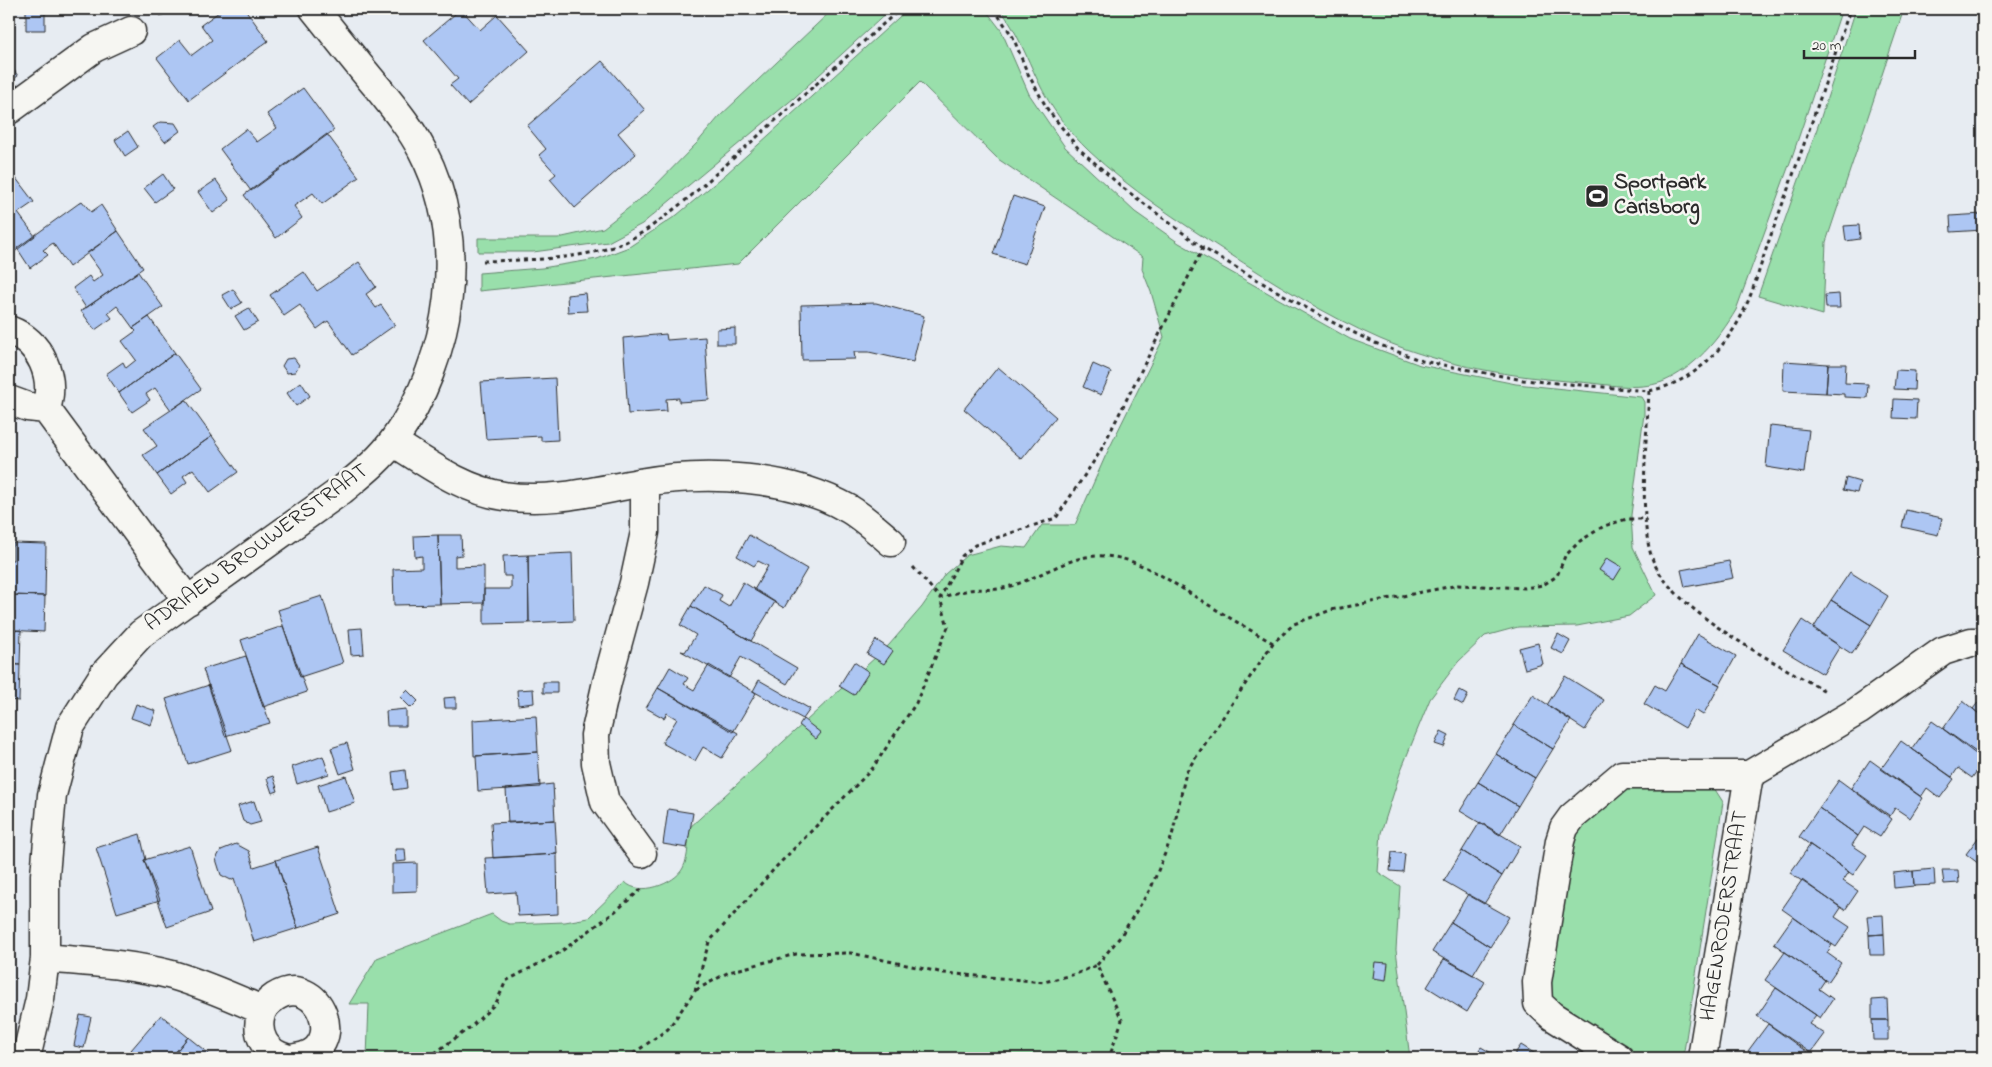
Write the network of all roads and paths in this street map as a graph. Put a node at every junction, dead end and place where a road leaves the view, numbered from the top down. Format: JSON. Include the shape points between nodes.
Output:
{"nodes":[{"id":1,"x":314,"y":9,"type":"edge"},
{"id":2,"x":900,"y":9,"type":"edge"},
{"id":3,"x":994,"y":9,"type":"edge"},
{"id":4,"x":1850,"y":9,"type":"edge"},
{"id":5,"x":131,"y":31,"type":"dead end"},
{"id":6,"x":9,"y":110,"type":"edge"},
{"id":7,"x":1203,"y":248,"type":"junction"},
{"id":8,"x":450,"y":262,"type":"junction"},
{"id":9,"x":9,"y":330,"type":"edge"},
{"id":10,"x":1650,"y":391,"type":"junction"},
{"id":11,"x":9,"y":400,"type":"edge"},
{"id":12,"x":46,"y":409,"type":"junction"},
{"id":13,"x":393,"y":442,"type":"junction"},
{"id":14,"x":645,"y":482,"type":"junction"},
{"id":15,"x":1646,"y":519,"type":"junction"},
{"id":16,"x":891,"y":542,"type":"joint"},
{"id":17,"x":940,"y":598,"type":"junction"},
{"id":18,"x":188,"y":601,"type":"junction"},
{"id":19,"x":1983,"y":642,"type":"edge"},
{"id":20,"x":1273,"y":643,"type":"junction"},
{"id":21,"x":1829,"y":694,"type":"dead end"},
{"id":22,"x":1749,"y":775,"type":"junction"},
{"id":23,"x":642,"y":853,"type":"joint"},
{"id":24,"x":45,"y":958,"type":"junction"},
{"id":25,"x":1097,"y":965,"type":"junction"},
{"id":26,"x":695,"y":991,"type":"junction"},
{"id":27,"x":262,"y":1010,"type":"junction"},
{"id":28,"x":26,"y":1058,"type":"edge"},
{"id":29,"x":286,"y":1058,"type":"edge"},
{"id":30,"x":296,"y":1058,"type":"edge"},
{"id":31,"x":428,"y":1058,"type":"edge"},
{"id":32,"x":627,"y":1058,"type":"edge"},
{"id":33,"x":1109,"y":1058,"type":"edge"},
{"id":34,"x":1619,"y":1058,"type":"edge"},
{"id":35,"x":1702,"y":1058,"type":"edge"}],
"edges":[{"from":1,"to":8,"type":"street","name":"ADRIAEN BROUWERSTRAAT","via":[[410,128],[423,151],[448,230]]},
{"from":2,"to":8,"type":"path","via":[[656,224],[614,246],[575,256]]},
{"from":3,"to":7,"type":"path","via":[[1013,37],[1027,72],[1048,110],[1078,148],[1122,187]]},
{"from":4,"to":10,"type":"path","via":[[1789,187],[1735,326],[1694,374],[1668,387]]},
{"from":5,"to":6,"type":"street","via":[[94,48]]},
{"from":7,"to":10,"type":"path","via":[[1330,321],[1422,361],[1523,380]]},
{"from":7,"to":17,"type":"path","via":[[1100,452],[1056,518],[975,545],[962,556]]},
{"from":8,"to":13,"type":"street","name":"ADRIAEN BROUWERSTRAAT","via":[[444,329],[430,373]]},
{"from":9,"to":12,"type":"street","via":[[29,341],[46,366]]},
{"from":10,"to":15,"type":"path"},
{"from":11,"to":12,"type":"street"},
{"from":12,"to":18,"type":"street"},
{"from":13,"to":14,"type":"street","via":[[448,476],[503,496],[546,499]]},
{"from":13,"to":18,"type":"street","name":"ADRIAEN BROUWERSTRAAT","via":[[342,490]]},
{"from":14,"to":16,"type":"street","via":[[705,476],[751,479],[792,488],[819,495],[850,510]]},
{"from":14,"to":23,"type":"street","via":[[645,532],[595,735],[596,763],[605,802]]},
{"from":15,"to":20,"type":"path","via":[[1627,519],[1604,526],[1580,541],[1565,556],[1557,576],[1543,585],[1525,588],[1458,585],[1331,610],[1294,624]]},
{"from":15,"to":21,"type":"path","via":[[1652,556],[1665,583],[1709,621]]},
{"from":16,"to":17,"type":"path"},
{"from":17,"to":20,"type":"path","via":[[970,590],[1002,589],[1074,561],[1104,556],[1126,559],[1151,570]]},
{"from":17,"to":26,"type":"path","via":[[948,627],[916,703],[872,769],[776,867],[709,942]]},
{"from":18,"to":24,"type":"street","name":"ADRIAEN BROUWERSTRAAT","via":[[141,634],[121,653],[70,726],[52,794],[46,875]]},
{"from":19,"to":22,"type":"street","via":[[1971,642],[1943,652],[1858,711]]},
{"from":20,"to":25,"type":"path","via":[[1186,772],[1172,836],[1151,888],[1120,937]]},
{"from":22,"to":34,"type":"street","via":[[1622,775],[1572,817],[1564,828],[1537,982],[1538,1003],[1552,1016]]},
{"from":22,"to":35,"type":"street","name":"HAGENRODERSTRAAT"},
{"from":23,"to":31,"type":"path","via":[[645,886],[559,953],[506,982],[496,1002],[478,1020]]},
{"from":24,"to":27,"type":"street","via":[[170,974],[208,986]]},
{"from":24,"to":28,"type":"street","name":"ADRIAEN BROUWERSTRAAT","via":[[40,999]]},
{"from":25,"to":26,"type":"path","via":[[1044,982],[944,973],[851,954],[796,954],[729,972]]},
{"from":25,"to":33,"type":"path","via":[[1122,1020]]},
{"from":26,"to":32,"type":"path","via":[[668,1029]]},
{"from":27,"to":29,"type":"street","via":[[260,1036],[276,1056]]},
{"from":27,"to":30,"type":"street","via":[[275,997],[292,992],[314,1000],[323,1011],[324,1039],[315,1050]]}]}
